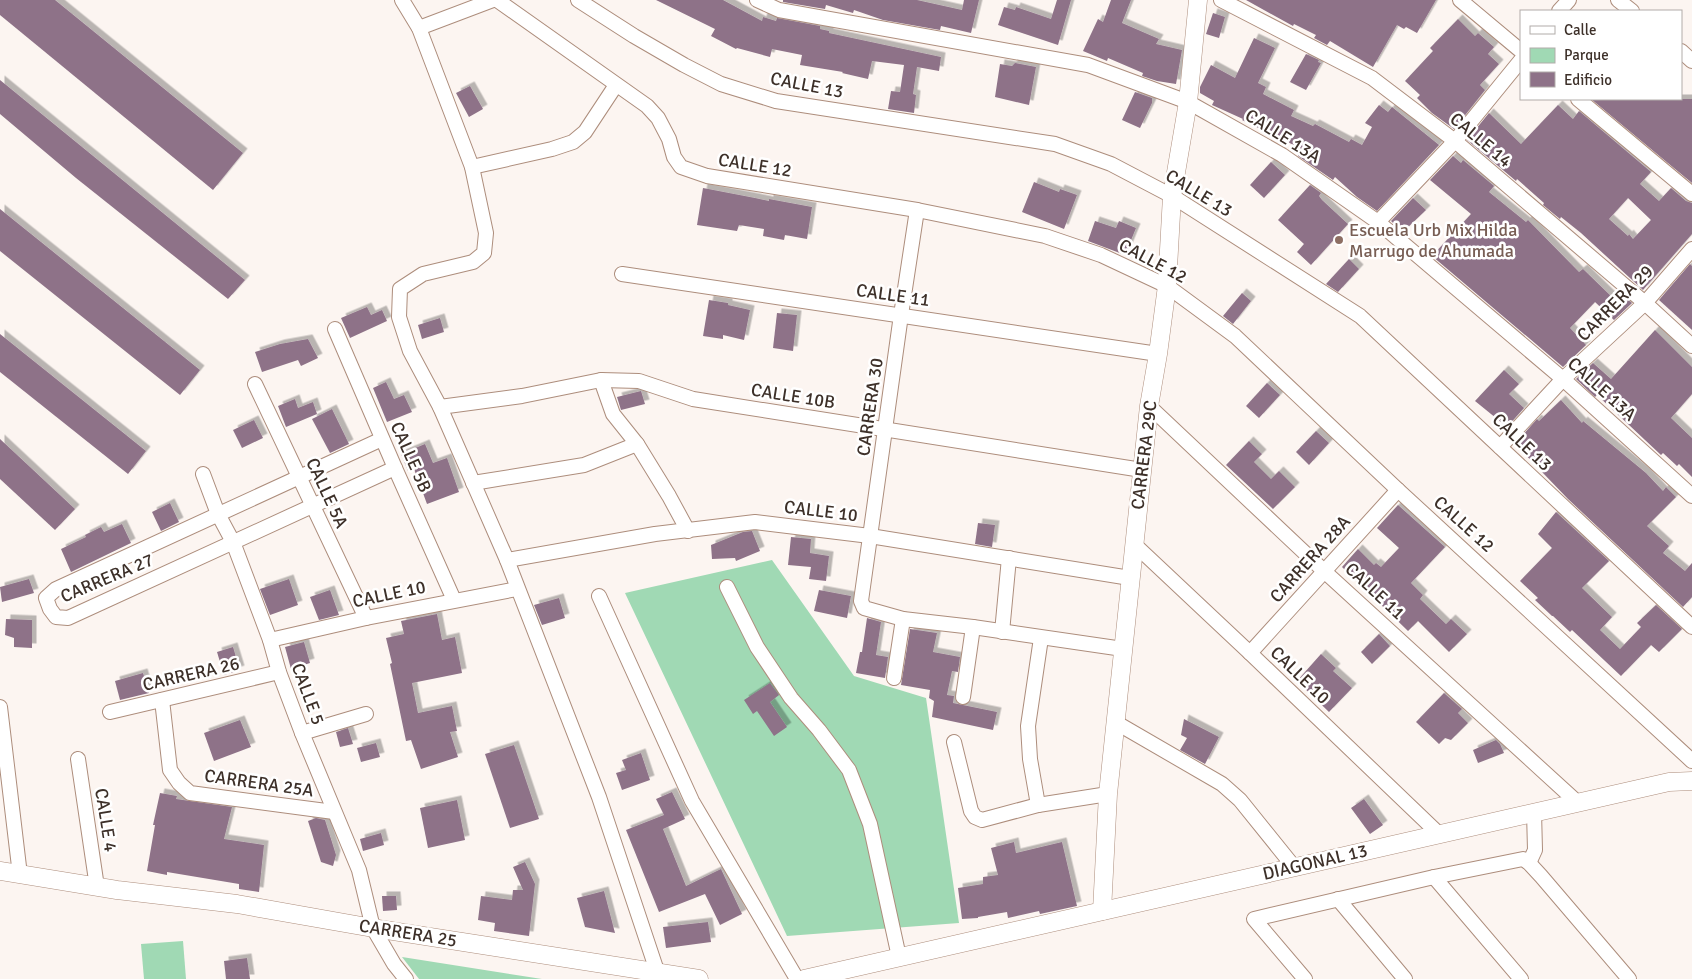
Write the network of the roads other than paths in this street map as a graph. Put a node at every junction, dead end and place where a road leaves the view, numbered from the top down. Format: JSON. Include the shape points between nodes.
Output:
{"nodes":[{"id":1,"x":402,"y":0,"type":"edge"},
{"id":2,"x":493,"y":0,"type":"edge"},
{"id":3,"x":497,"y":0,"type":"edge"},
{"id":4,"x":578,"y":0,"type":"edge"},
{"id":5,"x":757,"y":0,"type":"edge"},
{"id":6,"x":1198,"y":0,"type":"edge"},
{"id":7,"x":1221,"y":0,"type":"edge"},
{"id":8,"x":1460,"y":0,"type":"edge"},
{"id":9,"x":1618,"y":0,"type":"edge"},
{"id":10,"x":1631,"y":10,"type":"edge"},
{"id":11,"x":419,"y":28,"type":"junction"},
{"id":12,"x":1520,"y":50,"type":"edge"},
{"id":13,"x":1682,"y":52,"type":"edge"},
{"id":14,"x":1520,"y":61,"type":"edge"},
{"id":15,"x":1692,"y":61,"type":"edge"},
{"id":16,"x":616,"y":85,"type":"junction"},
{"id":17,"x":1579,"y":100,"type":"edge"},
{"id":18,"x":1188,"y":102,"type":"junction"},
{"id":19,"x":1455,"y":142,"type":"junction"},
{"id":20,"x":472,"y":167,"type":"junction"},
{"id":21,"x":1692,"y":194,"type":"edge"},
{"id":22,"x":1172,"y":196,"type":"junction"},
{"id":23,"x":917,"y":210,"type":"junction"},
{"id":24,"x":1378,"y":222,"type":"junction"},
{"id":25,"x":1692,"y":249,"type":"edge"},
{"id":26,"x":622,"y":274,"type":"dead end"},
{"id":27,"x":1167,"y":286,"type":"junction"},
{"id":28,"x":1645,"y":303,"type":"junction"},
{"id":29,"x":901,"y":315,"type":"junction"},
{"id":30,"x":335,"y":329,"type":"dead end"},
{"id":31,"x":1692,"y":346,"type":"edge"},
{"id":32,"x":1158,"y":354,"type":"junction"},
{"id":33,"x":1563,"y":379,"type":"junction"},
{"id":34,"x":601,"y":380,"type":"junction"},
{"id":35,"x":255,"y":384,"type":"dead end"},
{"id":36,"x":440,"y":406,"type":"junction"},
{"id":37,"x":1149,"y":406,"type":"junction"},
{"id":38,"x":886,"y":431,"type":"junction"},
{"id":39,"x":382,"y":439,"type":"junction"},
{"id":40,"x":637,"y":444,"type":"junction"},
{"id":41,"x":1500,"y":446,"type":"junction"},
{"id":42,"x":395,"y":468,"type":"junction"},
{"id":43,"x":1142,"y":470,"type":"junction"},
{"id":44,"x":203,"y":474,"type":"dead end"},
{"id":45,"x":299,"y":478,"type":"junction"},
{"id":46,"x":474,"y":484,"type":"junction"},
{"id":47,"x":1398,"y":490,"type":"junction"},
{"id":48,"x":1692,"y":496,"type":"edge"},
{"id":49,"x":312,"y":507,"type":"junction"},
{"id":50,"x":218,"y":514,"type":"junction"},
{"id":51,"x":688,"y":531,"type":"junction"},
{"id":52,"x":870,"y":536,"type":"junction"},
{"id":53,"x":233,"y":542,"type":"junction"},
{"id":54,"x":1134,"y":544,"type":"junction"},
{"id":55,"x":1009,"y":558,"type":"junction"},
{"id":56,"x":507,"y":560,"type":"junction"},
{"id":57,"x":1324,"y":571,"type":"junction"},
{"id":58,"x":1130,"y":578,"type":"junction"},
{"id":59,"x":727,"y":588,"type":"dead end"},
{"id":60,"x":517,"y":589,"type":"junction"},
{"id":61,"x":599,"y":596,"type":"dead end"},
{"id":62,"x":454,"y":600,"type":"junction"},
{"id":63,"x":366,"y":618,"type":"junction"},
{"id":64,"x":903,"y":619,"type":"junction"},
{"id":65,"x":973,"y":627,"type":"junction"},
{"id":66,"x":1692,"y":627,"type":"edge"},
{"id":67,"x":1002,"y":632,"type":"junction"},
{"id":68,"x":1040,"y":638,"type":"junction"},
{"id":69,"x":270,"y":640,"type":"junction"},
{"id":70,"x":1122,"y":649,"type":"junction"},
{"id":71,"x":1250,"y":653,"type":"junction"},
{"id":72,"x":279,"y":672,"type":"junction"},
{"id":73,"x":894,"y":678,"type":"dead end"},
{"id":74,"x":963,"y":697,"type":"dead end"},
{"id":75,"x":162,"y":700,"type":"junction"},
{"id":76,"x":0,"y":707,"type":"edge"},
{"id":77,"x":110,"y":712,"type":"dead end"},
{"id":78,"x":366,"y":714,"type":"dead end"},
{"id":79,"x":1114,"y":722,"type":"junction"},
{"id":80,"x":1,"y":727,"type":"edge"},
{"id":81,"x":302,"y":733,"type":"junction"},
{"id":82,"x":954,"y":742,"type":"dead end"},
{"id":83,"x":78,"y":758,"type":"dead end"},
{"id":84,"x":1692,"y":761,"type":"edge"},
{"id":85,"x":1692,"y":781,"type":"edge"},
{"id":86,"x":1108,"y":794,"type":"junction"},
{"id":87,"x":1578,"y":803,"type":"junction"},
{"id":88,"x":1038,"y":805,"type":"junction"},
{"id":89,"x":334,"y":812,"type":"junction"},
{"id":90,"x":1534,"y":812,"type":"junction"},
{"id":91,"x":1439,"y":834,"type":"junction"},
{"id":92,"x":1529,"y":863,"type":"junction"},
{"id":93,"x":1294,"y":867,"type":"junction"},
{"id":94,"x":0,"y":872,"type":"edge"},
{"id":95,"x":20,"y":875,"type":"junction"},
{"id":96,"x":1434,"y":878,"type":"junction"},
{"id":97,"x":97,"y":887,"type":"junction"},
{"id":98,"x":1338,"y":899,"type":"junction"},
{"id":99,"x":1102,"y":911,"type":"junction"},
{"id":100,"x":373,"y":928,"type":"junction"},
{"id":101,"x":899,"y":957,"type":"junction"},
{"id":102,"x":647,"y":975,"type":"edge"},
{"id":103,"x":406,"y":979,"type":"edge"},
{"id":104,"x":698,"y":979,"type":"edge"},
{"id":105,"x":797,"y":979,"type":"edge"},
{"id":106,"x":804,"y":979,"type":"edge"},
{"id":107,"x":1304,"y":979,"type":"edge"},
{"id":108,"x":1405,"y":979,"type":"edge"},
{"id":109,"x":1521,"y":979,"type":"edge"},
{"id":110,"x":1629,"y":979,"type":"edge"}],
"edges":[{"from":1,"to":11,"type":"street"},
{"from":2,"to":11,"type":"street"},
{"from":3,"to":16,"type":"street","name":"CALLE 12"},
{"from":4,"to":22,"type":"street","name":"CALLE 13","via":[[650,46],[721,84],[776,101],[1056,144],[1111,164]]},
{"from":5,"to":18,"type":"street","name":"CALLE 13A","via":[[779,10],[1088,65]]},
{"from":6,"to":18,"type":"street","name":"CARRERA 29C"},
{"from":7,"to":19,"type":"street","name":"CALLE 14","via":[[1372,78]]},
{"from":8,"to":12,"type":"street"},
{"from":9,"to":10,"type":"street"},
{"from":11,"to":20,"type":"street"},
{"from":13,"to":15,"type":"street"},
{"from":14,"to":19,"type":"street"},
{"from":16,"to":20,"type":"street","via":[[585,132],[573,142]]},
{"from":16,"to":23,"type":"street","name":"CALLE 12","via":[[647,106],[658,118],[681,167],[707,176]]},
{"from":17,"to":21,"type":"street"},
{"from":18,"to":22,"type":"street","name":"CARRERA 29C"},
{"from":18,"to":24,"type":"street","name":"CALLE 13A","via":[[1282,155]]},
{"from":19,"to":24,"type":"street"},
{"from":19,"to":28,"type":"street","name":"CALLE 14"},
{"from":20,"to":36,"type":"street","via":[[486,233],[484,253],[474,262],[423,274],[400,289],[399,317],[410,351]]},
{"from":22,"to":27,"type":"street","name":"CARRERA 29C"},
{"from":22,"to":41,"type":"street","name":"CALLE 13","via":[[1360,316]]},
{"from":23,"to":27,"type":"street","name":"CALLE 12","via":[[1045,236],[1101,255]]},
{"from":23,"to":29,"type":"street","name":"CARRERA 30"},
{"from":24,"to":33,"type":"street","name":"CALLE 13A"},
{"from":25,"to":28,"type":"street","name":"CARRERA 29"},
{"from":26,"to":29,"type":"street","name":"CALLE 11"},
{"from":27,"to":32,"type":"street","name":"CARRERA 29C"},
{"from":27,"to":47,"type":"street","name":"CALLE 12","via":[[1235,336]]},
{"from":28,"to":31,"type":"street","name":"CALLE 14"},
{"from":28,"to":33,"type":"street","name":"CARRERA 29"},
{"from":29,"to":32,"type":"street","name":"CALLE 11"},
{"from":29,"to":38,"type":"street","name":"CARRERA 30"},
{"from":30,"to":39,"type":"street","name":"CALLE 5B"},
{"from":32,"to":37,"type":"street","name":"CARRERA 29C"},
{"from":33,"to":41,"type":"street","name":"CARRERA 29"},
{"from":33,"to":48,"type":"street","name":"CALLE 13A"},
{"from":34,"to":36,"type":"street","name":"CALLE 10B","via":[[522,396]]},
{"from":34,"to":38,"type":"street","name":"CALLE 10B","via":[[639,381],[694,399]]},
{"from":34,"to":40,"type":"street","via":[[613,414]]},
{"from":35,"to":45,"type":"street","name":"CALLE 5A"},
{"from":36,"to":46,"type":"street"},
{"from":37,"to":43,"type":"street","name":"CARRERA 29C"},
{"from":37,"to":57,"type":"street","name":"CALLE 11"},
{"from":38,"to":43,"type":"street","name":"CALLE 10B"},
{"from":38,"to":52,"type":"street","name":"CARRERA 30"},
{"from":39,"to":42,"type":"street","name":"CALLE 5B"},
{"from":39,"to":45,"type":"street","name":"CARRERA 27"},
{"from":40,"to":46,"type":"street","via":[[584,465]]},
{"from":40,"to":51,"type":"street"},
{"from":41,"to":66,"type":"street","name":"CALLE 13"},
{"from":42,"to":49,"type":"street","name":"CARRERA 27"},
{"from":42,"to":62,"type":"street","name":"CALLE 5B"},
{"from":43,"to":54,"type":"street","name":"CARRERA 29C"},
{"from":44,"to":50,"type":"street","name":"CALLE 5"},
{"from":45,"to":49,"type":"street","name":"CALLE 5A"},
{"from":45,"to":50,"type":"street","name":"CARRERA 27"},
{"from":46,"to":56,"type":"street"},
{"from":47,"to":57,"type":"street","name":"CARRERA 28A"},
{"from":47,"to":84,"type":"street","name":"CALLE 12"},
{"from":49,"to":53,"type":"street","name":"CARRERA 27"},
{"from":49,"to":63,"type":"street","name":"CALLE 5A"},
{"from":50,"to":53,"type":"street","name":"CALLE 5"},
{"from":50,"to":53,"type":"street","name":"CARRERA 27","via":[[56,589],[46,598],[50,609],[56,618],[68,618]]},
{"from":51,"to":52,"type":"street","name":"CALLE 10","via":[[755,522]]},
{"from":51,"to":56,"type":"street","name":"CALLE 10"},
{"from":52,"to":55,"type":"street","name":"CALLE 10"},
{"from":52,"to":64,"type":"street","name":"CARRERA 30","via":[[861,601],[864,608]]},
{"from":53,"to":69,"type":"street","name":"CALLE 5"},
{"from":54,"to":58,"type":"street","name":"CARRERA 29C"},
{"from":54,"to":71,"type":"street","name":"CALLE 10"},
{"from":55,"to":58,"type":"street","name":"CALLE 10"},
{"from":55,"to":67,"type":"street"},
{"from":56,"to":60,"type":"street"},
{"from":57,"to":71,"type":"street","name":"CARRERA 28A"},
{"from":57,"to":87,"type":"street","name":"CALLE 11"},
{"from":58,"to":70,"type":"street","name":"CARRERA 29C"},
{"from":59,"to":101,"type":"street","via":[[757,647],[790,698],[849,770],[870,824]]},
{"from":60,"to":62,"type":"street","name":"CALLE 10"},
{"from":60,"to":102,"type":"street","via":[[600,797]]},
{"from":61,"to":105,"type":"street","via":[[692,802]]},
{"from":62,"to":63,"type":"street","name":"CALLE 10"},
{"from":63,"to":69,"type":"street","name":"CALLE 10"},
{"from":64,"to":65,"type":"street"},
{"from":64,"to":73,"type":"street"},
{"from":65,"to":67,"type":"street"},
{"from":65,"to":74,"type":"street"},
{"from":67,"to":68,"type":"street"},
{"from":68,"to":70,"type":"street"},
{"from":68,"to":88,"type":"street","via":[[1028,726]]},
{"from":69,"to":72,"type":"street","name":"CALLE 5"},
{"from":70,"to":79,"type":"street","name":"CARRERA 29C"},
{"from":71,"to":91,"type":"street","name":"CALLE 10"},
{"from":72,"to":75,"type":"street","name":"CARRERA 26"},
{"from":72,"to":81,"type":"street","name":"CALLE 5"},
{"from":75,"to":77,"type":"street","name":"CARRERA 26"},
{"from":75,"to":89,"type":"street","name":"CARRERA 25A","via":[[170,770],[190,793]]},
{"from":76,"to":80,"type":"street"},
{"from":78,"to":81,"type":"street"},
{"from":79,"to":86,"type":"street","name":"CARRERA 29C"},
{"from":79,"to":93,"type":"street","via":[[1222,784],[1240,800]]},
{"from":80,"to":95,"type":"street"},
{"from":81,"to":89,"type":"street","name":"CALLE 5"},
{"from":82,"to":88,"type":"street","via":[[975,817],[982,820]]},
{"from":83,"to":97,"type":"street","name":"CALLE 4"},
{"from":85,"to":87,"type":"street","name":"DIAGONAL 13","via":[[1669,782]]},
{"from":86,"to":88,"type":"street"},
{"from":86,"to":99,"type":"street","name":"CARRERA 29C"},
{"from":87,"to":90,"type":"street","name":"DIAGONAL 13"},
{"from":89,"to":100,"type":"street","name":"CALLE 5","via":[[359,870]]},
{"from":90,"to":91,"type":"street","name":"DIAGONAL 13"},
{"from":90,"to":92,"type":"street","via":[[1534,850]]},
{"from":91,"to":93,"type":"street","name":"DIAGONAL 13"},
{"from":92,"to":96,"type":"street","via":[[1523,859],[1514,860]]},
{"from":92,"to":110,"type":"street"},
{"from":93,"to":99,"type":"street","name":"DIAGONAL 13"},
{"from":94,"to":95,"type":"street","name":"CARRERA 25"},
{"from":95,"to":97,"type":"street","name":"CARRERA 25"},
{"from":96,"to":98,"type":"street"},
{"from":96,"to":109,"type":"street"},
{"from":97,"to":100,"type":"street","name":"CARRERA 25","via":[[238,904]]},
{"from":98,"to":107,"type":"street","via":[[1254,919]]},
{"from":98,"to":108,"type":"street"},
{"from":99,"to":101,"type":"street","name":"DIAGONAL 13"},
{"from":100,"to":102,"type":"street","name":"CARRERA 25"},
{"from":100,"to":103,"type":"street","name":"CALLE 5"},
{"from":101,"to":106,"type":"street"},
{"from":102,"to":104,"type":"street","name":"CARRERA 25"}]}
